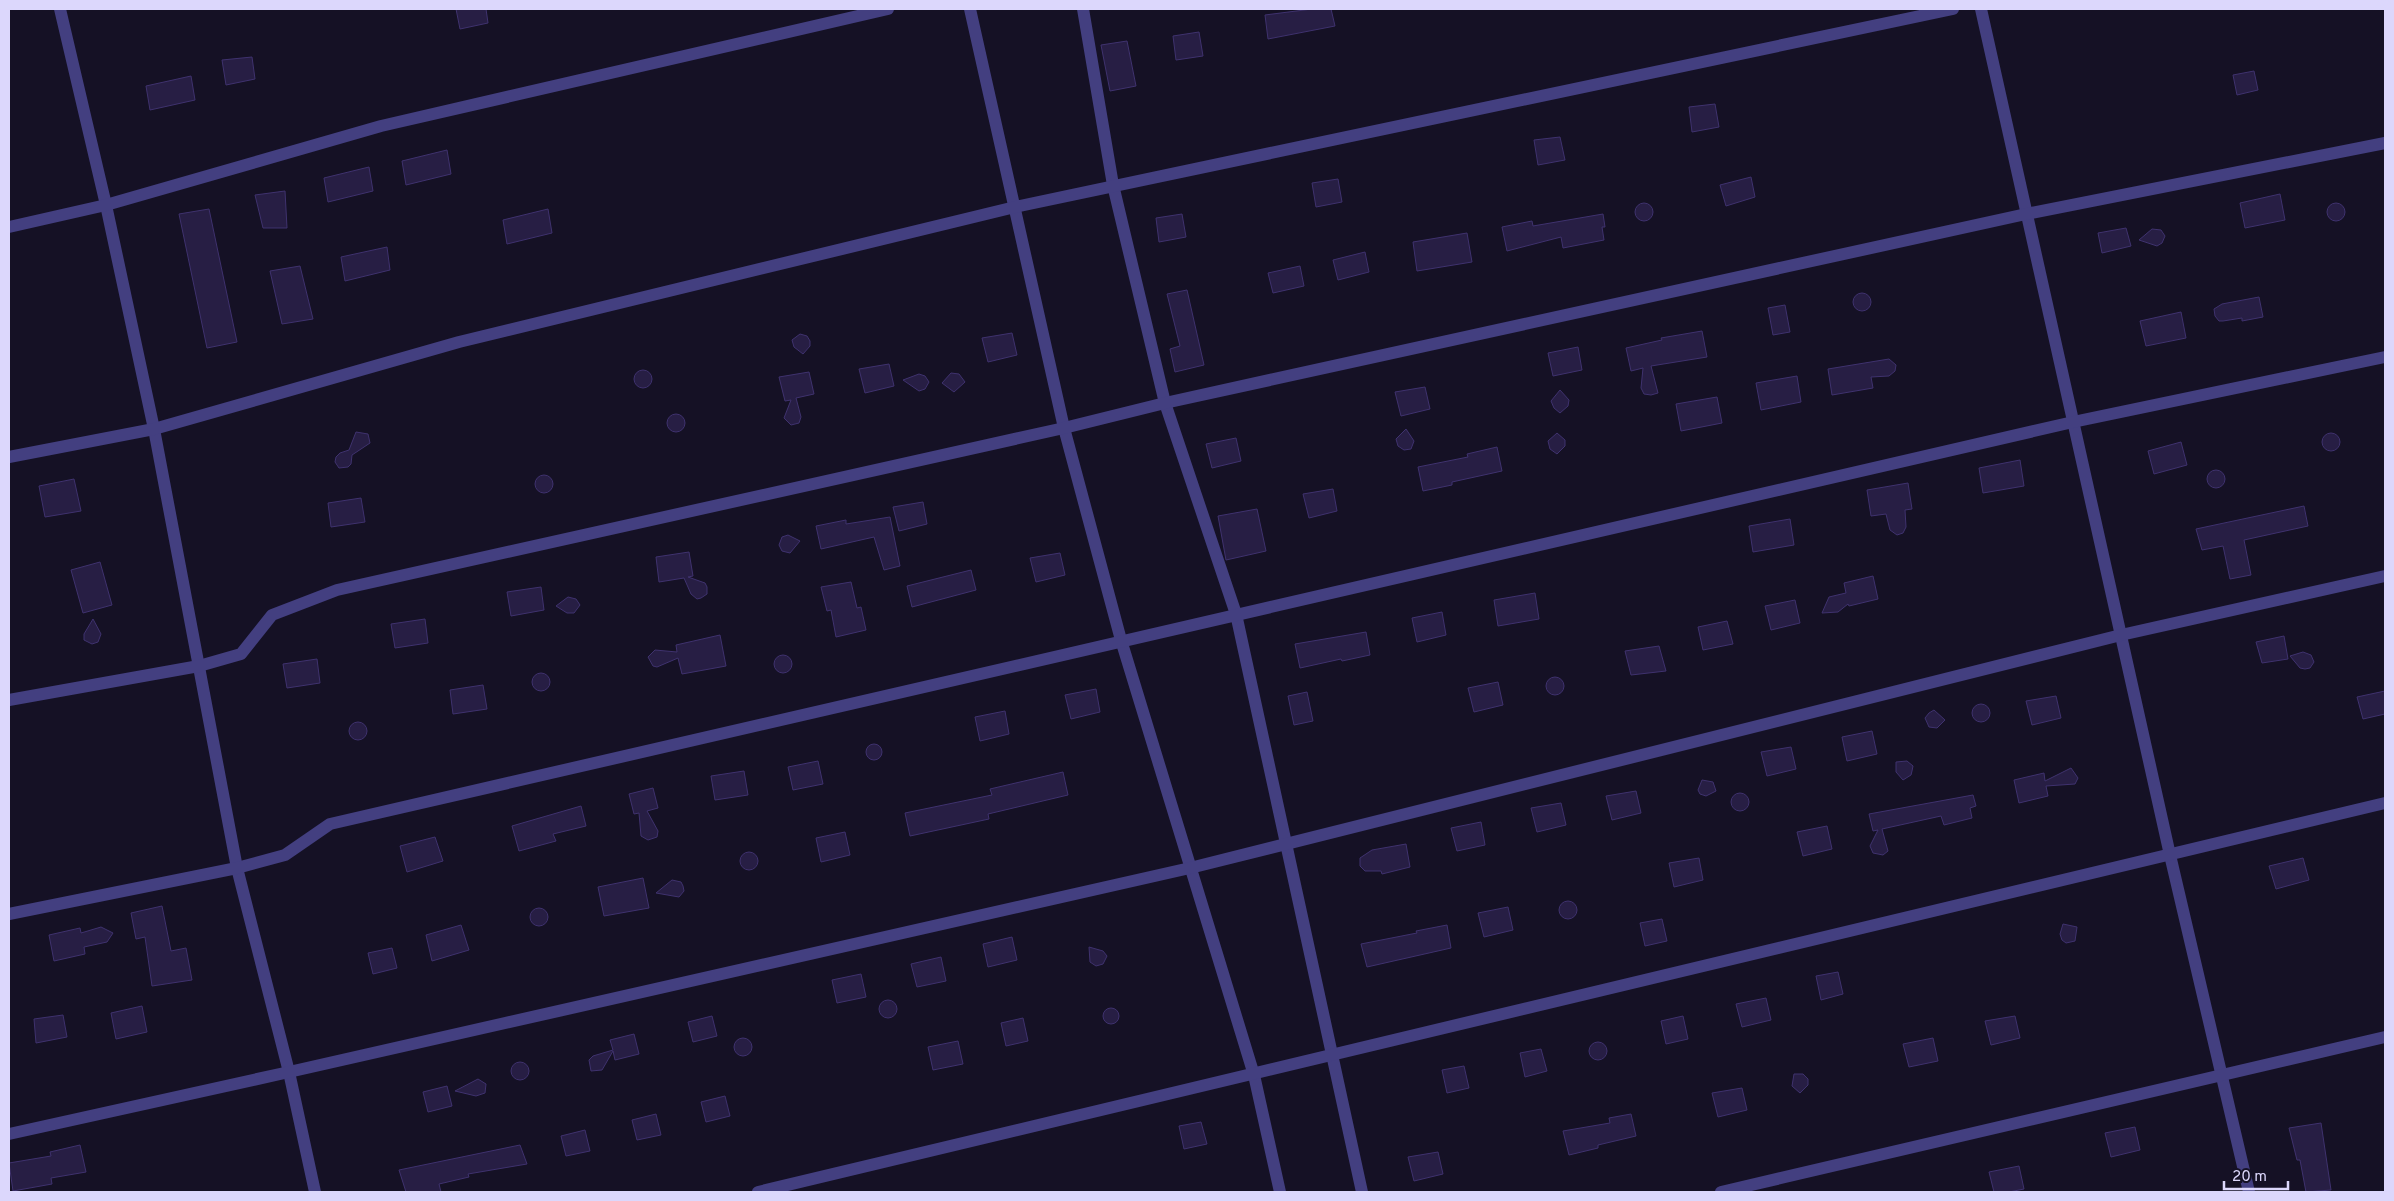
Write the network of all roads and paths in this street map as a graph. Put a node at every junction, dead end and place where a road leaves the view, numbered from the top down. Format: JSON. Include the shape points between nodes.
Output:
{"nodes":[{"id":1,"x":60,"y":9,"type":"edge"},
{"id":2,"x":888,"y":9,"type":"edge"},
{"id":3,"x":970,"y":9,"type":"edge"},
{"id":4,"x":1083,"y":9,"type":"edge"},
{"id":5,"x":1953,"y":9,"type":"edge"},
{"id":6,"x":1981,"y":9,"type":"edge"},
{"id":7,"x":2385,"y":143,"type":"edge"},
{"id":8,"x":1113,"y":185,"type":"junction"},
{"id":9,"x":106,"y":205,"type":"junction"},
{"id":10,"x":1015,"y":207,"type":"junction"},
{"id":11,"x":2026,"y":214,"type":"junction"},
{"id":12,"x":9,"y":227,"type":"edge"},
{"id":13,"x":2385,"y":357,"type":"edge"},
{"id":14,"x":1165,"y":403,"type":"junction"},
{"id":15,"x":2073,"y":422,"type":"junction"},
{"id":16,"x":1064,"y":428,"type":"junction"},
{"id":17,"x":154,"y":429,"type":"junction"},
{"id":18,"x":9,"y":457,"type":"edge"},
{"id":19,"x":2385,"y":576,"type":"edge"},
{"id":20,"x":1236,"y":614,"type":"junction"},
{"id":21,"x":2121,"y":635,"type":"junction"},
{"id":22,"x":1121,"y":640,"type":"junction"},
{"id":23,"x":199,"y":666,"type":"junction"},
{"id":24,"x":9,"y":700,"type":"edge"},
{"id":25,"x":2385,"y":803,"type":"edge"},
{"id":26,"x":1287,"y":845,"type":"junction"},
{"id":27,"x":2170,"y":855,"type":"junction"},
{"id":28,"x":237,"y":868,"type":"junction"},
{"id":29,"x":1190,"y":868,"type":"junction"},
{"id":30,"x":9,"y":914,"type":"edge"},
{"id":31,"x":2385,"y":1037,"type":"edge"},
{"id":32,"x":1334,"y":1056,"type":"junction"},
{"id":33,"x":289,"y":1072,"type":"junction"},
{"id":34,"x":1254,"y":1075,"type":"junction"},
{"id":35,"x":2220,"y":1075,"type":"junction"},
{"id":36,"x":9,"y":1134,"type":"edge"},
{"id":37,"x":315,"y":1192,"type":"edge"},
{"id":38,"x":758,"y":1192,"type":"edge"},
{"id":39,"x":1280,"y":1192,"type":"edge"},
{"id":40,"x":1362,"y":1192,"type":"edge"},
{"id":41,"x":1721,"y":1192,"type":"edge"},
{"id":42,"x":2248,"y":1192,"type":"edge"}],
"edges":[{"from":1,"to":9,"type":"street"},
{"from":2,"to":9,"type":"street","via":[[381,126]]},
{"from":3,"to":10,"type":"street"},
{"from":4,"to":8,"type":"street"},
{"from":5,"to":8,"type":"street"},
{"from":6,"to":11,"type":"street"},
{"from":7,"to":11,"type":"street"},
{"from":8,"to":10,"type":"street"},
{"from":8,"to":14,"type":"street"},
{"from":9,"to":12,"type":"street"},
{"from":9,"to":17,"type":"street"},
{"from":10,"to":16,"type":"street"},
{"from":10,"to":17,"type":"street","via":[[460,342]]},
{"from":11,"to":14,"type":"street"},
{"from":11,"to":15,"type":"street"},
{"from":13,"to":15,"type":"street"},
{"from":14,"to":16,"type":"street"},
{"from":14,"to":20,"type":"street"},
{"from":15,"to":20,"type":"street"},
{"from":15,"to":21,"type":"street"},
{"from":16,"to":22,"type":"street"},
{"from":16,"to":23,"type":"street","via":[[337,590],[272,615],[241,654]]},
{"from":17,"to":18,"type":"street"},
{"from":17,"to":23,"type":"street"},
{"from":19,"to":21,"type":"street"},
{"from":20,"to":22,"type":"street"},
{"from":20,"to":26,"type":"street"},
{"from":21,"to":26,"type":"street"},
{"from":21,"to":27,"type":"street"},
{"from":22,"to":28,"type":"street","via":[[330,824],[285,855]]},
{"from":22,"to":29,"type":"street"},
{"from":23,"to":24,"type":"street"},
{"from":23,"to":28,"type":"street"},
{"from":25,"to":27,"type":"street"},
{"from":26,"to":29,"type":"street"},
{"from":26,"to":32,"type":"street"},
{"from":27,"to":32,"type":"street"},
{"from":27,"to":35,"type":"street"},
{"from":28,"to":30,"type":"street"},
{"from":28,"to":33,"type":"street"},
{"from":29,"to":33,"type":"street"},
{"from":29,"to":34,"type":"street"},
{"from":31,"to":35,"type":"street"},
{"from":32,"to":34,"type":"street"},
{"from":32,"to":40,"type":"street"},
{"from":33,"to":36,"type":"street"},
{"from":33,"to":37,"type":"street"},
{"from":34,"to":38,"type":"street"},
{"from":34,"to":39,"type":"street"},
{"from":35,"to":41,"type":"street"},
{"from":35,"to":42,"type":"street"}]}
